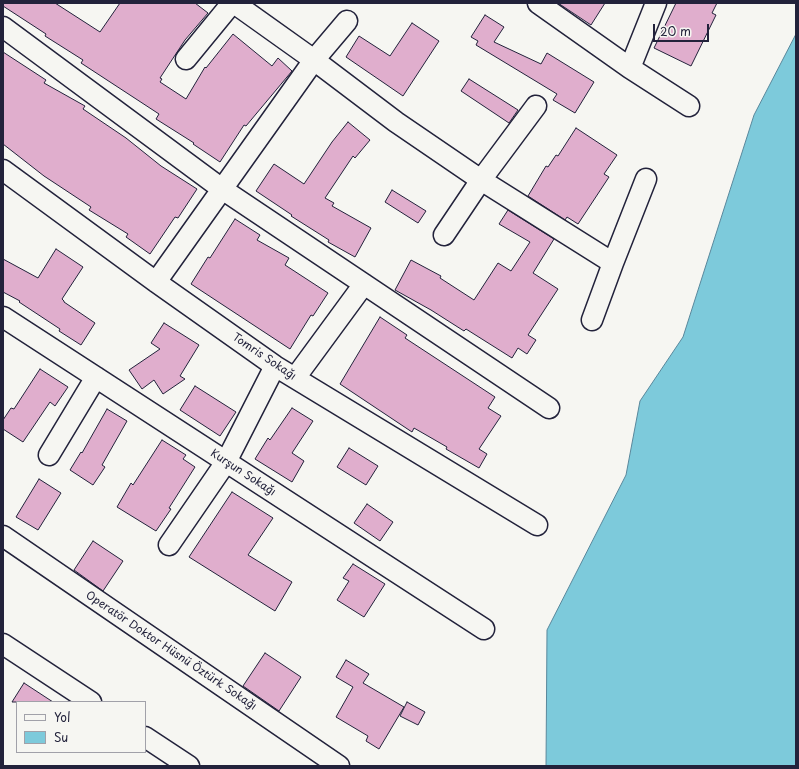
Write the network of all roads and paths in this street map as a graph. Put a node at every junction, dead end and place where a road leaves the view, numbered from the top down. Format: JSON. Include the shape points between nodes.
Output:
{"nodes":[{"id":1,"x":233,"y":3,"type":"edge"},
{"id":2,"x":538,"y":3,"type":"edge"},
{"id":3,"x":656,"y":3,"type":"edge"},
{"id":4,"x":347,"y":20,"type":"dead end"},
{"id":5,"x":3,"y":27,"type":"edge"},
{"id":6,"x":186,"y":59,"type":"dead end"},
{"id":7,"x":314,"y":60,"type":"junction"},
{"id":8,"x":630,"y":68,"type":"junction"},
{"id":9,"x":536,"y":106,"type":"dead end"},
{"id":10,"x":689,"y":106,"type":"dead end"},
{"id":11,"x":3,"y":170,"type":"edge"},
{"id":12,"x":646,"y":179,"type":"dead end"},
{"id":13,"x":481,"y":180,"type":"junction"},
{"id":14,"x":222,"y":189,"type":"junction"},
{"id":15,"x":444,"y":235,"type":"dead end"},
{"id":16,"x":613,"y":263,"type":"junction"},
{"id":17,"x":156,"y":282,"type":"junction"},
{"id":18,"x":364,"y":284,"type":"junction"},
{"id":19,"x":3,"y":317,"type":"edge"},
{"id":20,"x":592,"y":320,"type":"dead end"},
{"id":21,"x":276,"y":366,"type":"junction"},
{"id":22,"x":96,"y":377,"type":"junction"},
{"id":23,"x":295,"y":378,"type":"junction"},
{"id":24,"x":549,"y":408,"type":"dead end"},
{"id":25,"x":49,"y":455,"type":"dead end"},
{"id":26,"x":226,"y":462,"type":"junction"},
{"id":27,"x":537,"y":525,"type":"dead end"},
{"id":28,"x":3,"y":536,"type":"edge"},
{"id":29,"x":169,"y":545,"type":"dead end"},
{"id":30,"x":484,"y":629,"type":"dead end"},
{"id":31,"x":3,"y":644,"type":"edge"},
{"id":32,"x":89,"y":701,"type":"edge"},
{"id":33,"x":146,"y":738,"type":"edge"},
{"id":34,"x":189,"y":766,"type":"edge"},
{"id":35,"x":339,"y":766,"type":"edge"}],
"edges":[{"from":1,"to":6,"type":"street"},
{"from":1,"to":7,"type":"street"},
{"from":2,"to":8,"type":"street"},
{"from":3,"to":8,"type":"street"},
{"from":4,"to":7,"type":"street"},
{"from":5,"to":14,"type":"street"},
{"from":7,"to":13,"type":"street","via":[[396,122]]},
{"from":7,"to":14,"type":"street"},
{"from":8,"to":10,"type":"street"},
{"from":9,"to":13,"type":"street"},
{"from":11,"to":17,"type":"street","name":"Tomris Sokağı"},
{"from":12,"to":16,"type":"street"},
{"from":13,"to":15,"type":"street"},
{"from":13,"to":16,"type":"street"},
{"from":14,"to":17,"type":"street"},
{"from":14,"to":18,"type":"street"},
{"from":16,"to":20,"type":"street"},
{"from":17,"to":21,"type":"street","name":"Tomris Sokağı"},
{"from":18,"to":23,"type":"street"},
{"from":18,"to":24,"type":"street"},
{"from":19,"to":22,"type":"street","name":"Kurşun Sokağı"},
{"from":21,"to":23,"type":"street","name":"Tomris Sokağı"},
{"from":21,"to":26,"type":"street"},
{"from":22,"to":25,"type":"street"},
{"from":22,"to":26,"type":"street","name":"Kurşun Sokağı"},
{"from":23,"to":27,"type":"street","name":"Tomris Sokağı"},
{"from":26,"to":29,"type":"street"},
{"from":26,"to":30,"type":"street","name":"Kurşun Sokağı"},
{"from":28,"to":35,"type":"street","name":"Operatör Doktor Hüsnü Öztürk Sokağı"},
{"from":31,"to":32,"type":"street"},
{"from":33,"to":34,"type":"street"}]}
